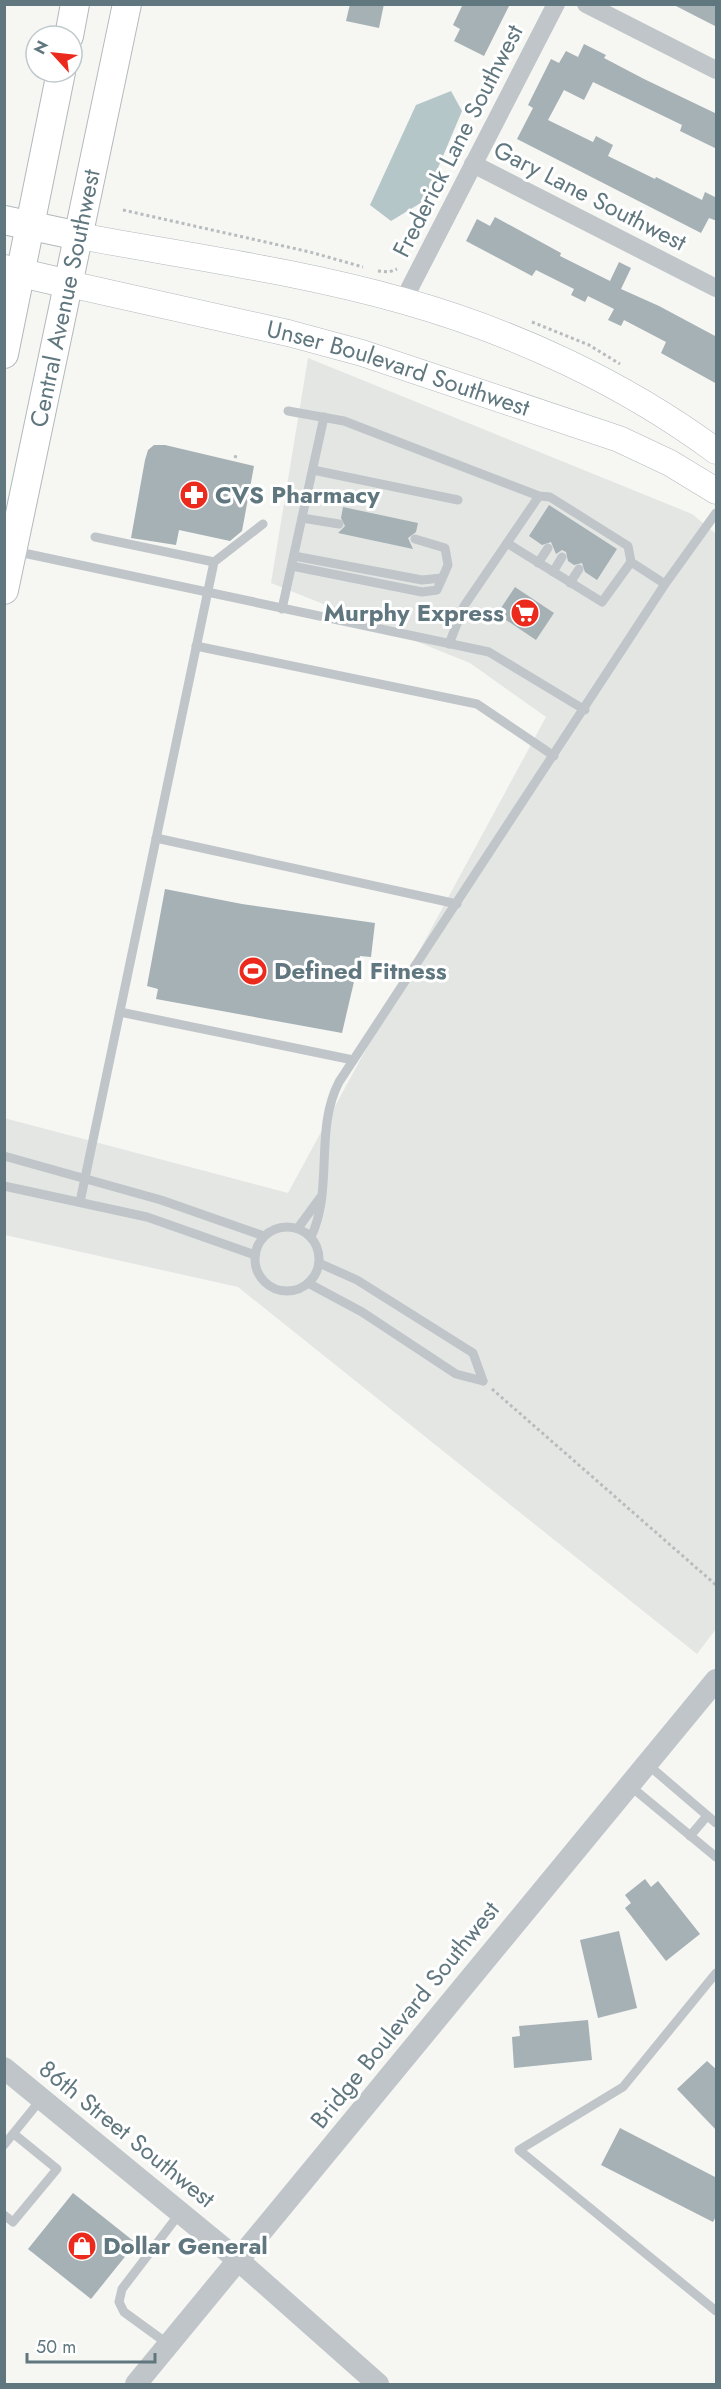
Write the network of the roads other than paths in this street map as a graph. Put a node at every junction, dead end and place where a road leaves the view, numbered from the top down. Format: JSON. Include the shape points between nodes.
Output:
{"nodes":[{"id":1,"x":75,"y":4,"type":"edge"},
{"id":2,"x":127,"y":4,"type":"edge"},
{"id":3,"x":556,"y":4,"type":"edge"},
{"id":4,"x":586,"y":4,"type":"edge"},
{"id":5,"x":71,"y":24,"type":"edge"},
{"id":6,"x":717,"y":70,"type":"edge"},
{"id":7,"x":58,"y":84,"type":"edge"},
{"id":8,"x":473,"y":164,"type":"junction"},
{"id":9,"x":18,"y":223,"type":"edge"},
{"id":10,"x":79,"y":236,"type":"junction"},
{"id":11,"x":13,"y":271,"type":"edge"},
{"id":12,"x":69,"y":284,"type":"junction"},
{"id":13,"x":717,"y":288,"type":"edge"},
{"id":14,"x":403,"y":301,"type":"junction"},
{"id":15,"x":5,"y":349,"type":"edge"},
{"id":16,"x":288,"y":411,"type":"dead end"},
{"id":17,"x":324,"y":417,"type":"junction"},
{"id":18,"x":717,"y":451,"type":"edge"},
{"id":19,"x":313,"y":470,"type":"junction"},
{"id":20,"x":717,"y":491,"type":"edge"},
{"id":21,"x":539,"y":496,"type":"junction"},
{"id":22,"x":458,"y":500,"type":"dead end"},
{"id":23,"x":717,"y":513,"type":"edge"},
{"id":24,"x":302,"y":518,"type":"junction"},
{"id":25,"x":263,"y":524,"type":"dead end"},
{"id":26,"x":339,"y":524,"type":"dead end"},
{"id":27,"x":95,"y":537,"type":"dead end"},
{"id":28,"x":415,"y":540,"type":"dead end"},
{"id":29,"x":507,"y":543,"type":"junction"},
{"id":30,"x":548,"y":548,"type":"dead end"},
{"id":31,"x":13,"y":551,"type":"junction"},
{"id":32,"x":562,"y":557,"type":"dead end"},
{"id":33,"x":293,"y":561,"type":"junction"},
{"id":34,"x":214,"y":562,"type":"junction"},
{"id":35,"x":630,"y":562,"type":"junction"},
{"id":36,"x":538,"y":563,"type":"junction"},
{"id":37,"x":579,"y":569,"type":"dead end"},
{"id":38,"x":553,"y":572,"type":"junction"},
{"id":39,"x":570,"y":583,"type":"junction"},
{"id":40,"x":665,"y":584,"type":"junction"},
{"id":41,"x":4,"y":590,"type":"edge"},
{"id":42,"x":207,"y":592,"type":"junction"},
{"id":43,"x":282,"y":609,"type":"junction"},
{"id":44,"x":449,"y":644,"type":"junction"},
{"id":45,"x":196,"y":646,"type":"junction"},
{"id":46,"x":585,"y":710,"type":"junction"},
{"id":47,"x":554,"y":756,"type":"junction"},
{"id":48,"x":156,"y":838,"type":"junction"},
{"id":49,"x":457,"y":904,"type":"junction"},
{"id":50,"x":120,"y":1012,"type":"junction"},
{"id":51,"x":353,"y":1060,"type":"junction"},
{"id":52,"x":4,"y":1156,"type":"edge"},
{"id":53,"x":85,"y":1178,"type":"junction"},
{"id":54,"x":4,"y":1186,"type":"edge"},
{"id":55,"x":322,"y":1194,"type":"junction"},
{"id":56,"x":80,"y":1202,"type":"junction"},
{"id":57,"x":298,"y":1228,"type":"junction"},
{"id":58,"x":264,"y":1236,"type":"junction"},
{"id":59,"x":311,"y":1237,"type":"junction"},
{"id":60,"x":255,"y":1255,"type":"junction"},
{"id":61,"x":319,"y":1263,"type":"junction"},
{"id":62,"x":308,"y":1283,"type":"junction"},
{"id":63,"x":717,"y":1680,"type":"edge"},
{"id":64,"x":647,"y":1764,"type":"junction"},
{"id":65,"x":629,"y":1785,"type":"junction"},
{"id":66,"x":707,"y":1816,"type":"junction"},
{"id":67,"x":717,"y":1823,"type":"edge"},
{"id":68,"x":690,"y":1836,"type":"junction"},
{"id":69,"x":717,"y":1857,"type":"edge"},
{"id":70,"x":717,"y":1973,"type":"edge"},
{"id":71,"x":4,"y":2068,"type":"edge"},
{"id":72,"x":42,"y":2098,"type":"junction"},
{"id":73,"x":14,"y":2134,"type":"junction"},
{"id":74,"x":4,"y":2145,"type":"edge"},
{"id":75,"x":180,"y":2213,"type":"junction"},
{"id":76,"x":4,"y":2215,"type":"edge"},
{"id":77,"x":238,"y":2260,"type":"junction"},
{"id":78,"x":717,"y":2311,"type":"edge"},
{"id":79,"x":169,"y":2345,"type":"junction"},
{"id":80,"x":136,"y":2385,"type":"edge"},
{"id":81,"x":378,"y":2385,"type":"edge"}],
"edges":[{"from":1,"to":5,"type":"main road"},
{"from":2,"to":10,"type":"main road","name":"Central Avenue Southwest"},
{"from":3,"to":8,"type":"street","name":"Frederick Lane Southwest"},
{"from":4,"to":6,"type":"street"},
{"from":7,"to":9,"type":"main road"},
{"from":8,"to":13,"type":"street","name":"Gary Lane Southwest"},
{"from":8,"to":14,"type":"street","name":"Frederick Lane Southwest"},
{"from":9,"to":10,"type":"main road"},
{"from":9,"to":11,"type":"main road"},
{"from":10,"to":12,"type":"main road","name":"Central Avenue Southwest"},
{"from":10,"to":14,"type":"main road","via":[[328,282]]},
{"from":11,"to":12,"type":"main road"},
{"from":11,"to":15,"type":"main road"},
{"from":12,"to":20,"type":"main road","name":"Unser Boulevard Southwest","via":[[288,333],[362,354],[619,439]]},
{"from":12,"to":31,"type":"main road","name":"Central Avenue Southwest"},
{"from":14,"to":18,"type":"main road","via":[[521,341],[652,408]]},
{"from":16,"to":17,"type":"lane"},
{"from":17,"to":19,"type":"lane"},
{"from":17,"to":21,"type":"lane","via":[[355,425]]},
{"from":19,"to":22,"type":"lane"},
{"from":19,"to":24,"type":"lane"},
{"from":21,"to":29,"type":"lane"},
{"from":21,"to":35,"type":"lane","via":[[550,497],[601,534],[627,546]]},
{"from":23,"to":40,"type":"lane"},
{"from":24,"to":26,"type":"lane"},
{"from":24,"to":33,"type":"lane"},
{"from":25,"to":34,"type":"lane"},
{"from":27,"to":34,"type":"lane"},
{"from":28,"to":33,"type":"lane","via":[[445,549],[448,565],[437,590],[422,592]]},
{"from":29,"to":36,"type":"lane"},
{"from":29,"to":44,"type":"lane","via":[[464,606]]},
{"from":30,"to":36,"type":"lane"},
{"from":31,"to":41,"type":"main road","name":"Central Avenue Southwest"},
{"from":31,"to":42,"type":"lane"},
{"from":32,"to":38,"type":"lane"},
{"from":33,"to":43,"type":"lane"},
{"from":34,"to":42,"type":"lane"},
{"from":35,"to":39,"type":"lane","via":[[602,602]]},
{"from":35,"to":40,"type":"lane"},
{"from":36,"to":38,"type":"lane"},
{"from":37,"to":39,"type":"lane"},
{"from":38,"to":39,"type":"lane"},
{"from":40,"to":46,"type":"lane"},
{"from":42,"to":43,"type":"lane"},
{"from":42,"to":45,"type":"lane"},
{"from":43,"to":44,"type":"lane"},
{"from":44,"to":46,"type":"lane","via":[[489,652]]},
{"from":45,"to":47,"type":"lane","via":[[477,704]]},
{"from":45,"to":48,"type":"lane"},
{"from":46,"to":47,"type":"lane"},
{"from":47,"to":49,"type":"lane"},
{"from":48,"to":49,"type":"lane"},
{"from":48,"to":50,"type":"lane"},
{"from":49,"to":51,"type":"lane"},
{"from":50,"to":51,"type":"lane"},
{"from":50,"to":53,"type":"lane"},
{"from":51,"to":55,"type":"lane","via":[[330,1100]]},
{"from":52,"to":53,"type":"lane"},
{"from":53,"to":56,"type":"lane"},
{"from":53,"to":58,"type":"lane"},
{"from":54,"to":56,"type":"lane"},
{"from":55,"to":57,"type":"lane"},
{"from":55,"to":59,"type":"lane","via":[[318,1222]]},
{"from":56,"to":60,"type":"lane","via":[[147,1217]]},
{"from":57,"to":58,"type":"lane","via":[[280,1227]]},
{"from":57,"to":59,"type":"lane"},
{"from":58,"to":60,"type":"lane"},
{"from":59,"to":61,"type":"lane","via":[[317,1245]]},
{"from":60,"to":62,"type":"lane","via":[[260,1276],[267,1284],[288,1291]]},
{"from":61,"to":62,"type":"lane"},
{"from":61,"to":62,"type":"lane","via":[[357,1280],[472,1353],[483,1381],[456,1374],[362,1312]]},
{"from":63,"to":64,"type":"street","name":"Bridge Boulevard Southwest"},
{"from":64,"to":65,"type":"street","name":"Bridge Boulevard Southwest"},
{"from":64,"to":66,"type":"lane"},
{"from":65,"to":68,"type":"lane"},
{"from":65,"to":77,"type":"street","name":"Bridge Boulevard Southwest"},
{"from":66,"to":67,"type":"lane"},
{"from":66,"to":68,"type":"lane"},
{"from":68,"to":69,"type":"lane"},
{"from":70,"to":78,"type":"lane","via":[[623,2087],[519,2150]]},
{"from":71,"to":72,"type":"street","name":"86th Street Southwest"},
{"from":72,"to":73,"type":"lane"},
{"from":72,"to":75,"type":"street","name":"86th Street Southwest"},
{"from":73,"to":74,"type":"lane"},
{"from":73,"to":76,"type":"lane","via":[[57,2169],[13,2222]]},
{"from":75,"to":77,"type":"street","name":"86th Street Southwest"},
{"from":75,"to":79,"type":"lane","via":[[122,2289],[119,2302],[124,2312]]},
{"from":77,"to":79,"type":"street","name":"Bridge Boulevard Southwest"},
{"from":77,"to":81,"type":"street","name":"86th Street Southwest"},
{"from":79,"to":80,"type":"street","name":"Bridge Boulevard Southwest"}]}
